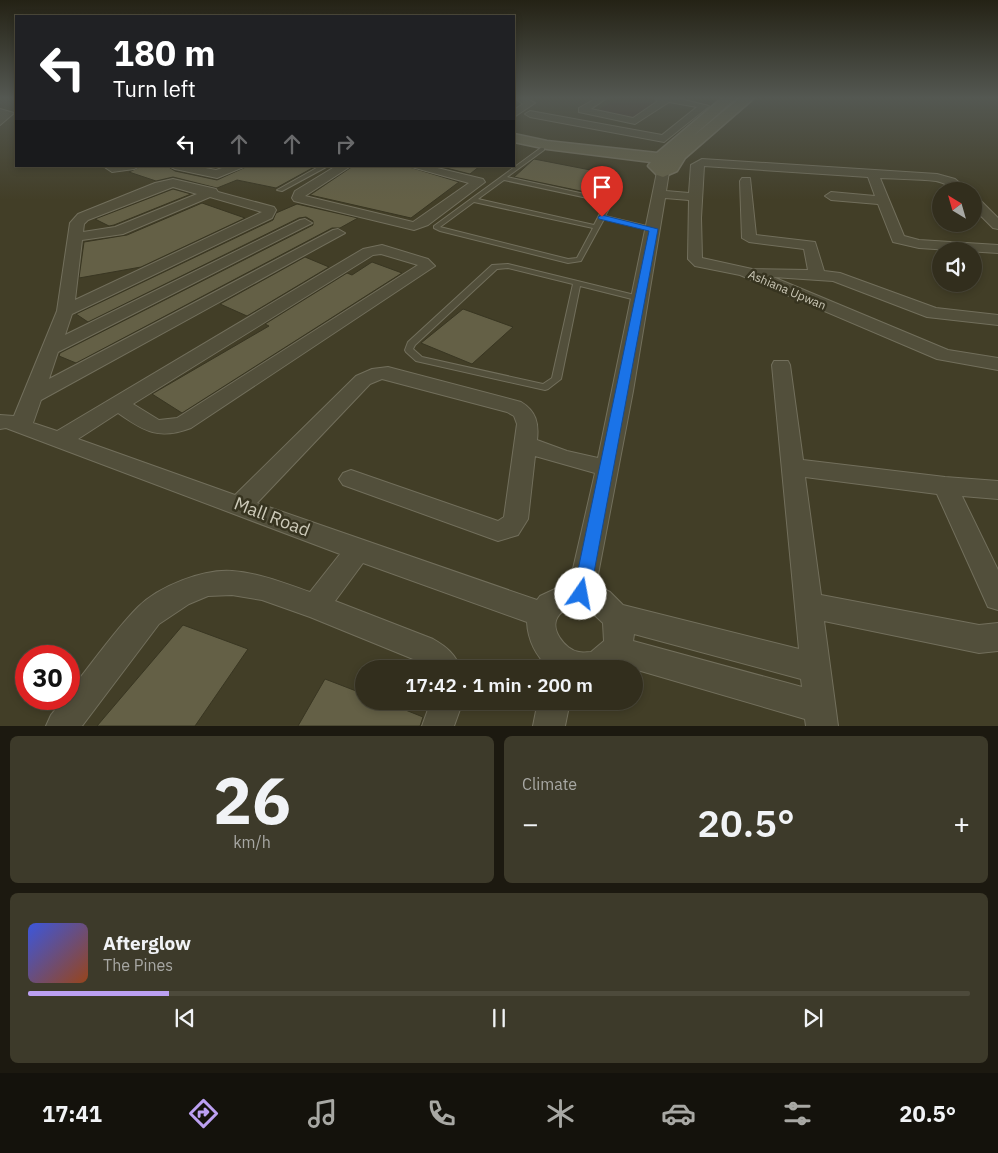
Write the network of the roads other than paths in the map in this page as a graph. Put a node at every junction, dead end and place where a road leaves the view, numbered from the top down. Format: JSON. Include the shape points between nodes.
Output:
{"nodes":[{"id":1,"x":626,"y":132,"type":"edge"},
{"id":2,"x":673,"y":132,"type":"edge"},
{"id":3,"x":697,"y":132,"type":"edge"},
{"id":4,"x":704,"y":132,"type":"edge"},
{"id":5,"x":515,"y":138,"type":"edge"},
{"id":6,"x":515,"y":142,"type":"edge"},
{"id":7,"x":542,"y":149,"type":"junction"},
{"id":8,"x":666,"y":164,"type":"junction"},
{"id":9,"x":110,"y":167,"type":"edge"},
{"id":10,"x":127,"y":167,"type":"edge"},
{"id":11,"x":180,"y":167,"type":"edge"},
{"id":12,"x":237,"y":167,"type":"edge"},
{"id":13,"x":324,"y":167,"type":"edge"},
{"id":14,"x":343,"y":167,"type":"edge"},
{"id":15,"x":424,"y":167,"type":"edge"},
{"id":16,"x":452,"y":170,"type":"edge"},
{"id":17,"x":872,"y":173,"type":"junction"},
{"id":18,"x":503,"y":178,"type":"junction"},
{"id":19,"x":746,"y":181,"type":"dead end"},
{"id":20,"x":951,"y":182,"type":"edge"},
{"id":21,"x":280,"y":190,"type":"dead end"},
{"id":22,"x":212,"y":192,"type":"junction"},
{"id":23,"x":660,"y":194,"type":"junction"},
{"id":24,"x":831,"y":196,"type":"dead end"},
{"id":25,"x":695,"y":197,"type":"junction"},
{"id":26,"x":473,"y":200,"type":"junction"},
{"id":27,"x":884,"y":201,"type":"junction"},
{"id":28,"x":982,"y":210,"type":"edge"},
{"id":29,"x":602,"y":217,"type":"junction"},
{"id":30,"x":305,"y":223,"type":"dead end"},
{"id":31,"x":998,"y":226,"type":"edge"},
{"id":32,"x":597,"y":227,"type":"junction"},
{"id":33,"x":654,"y":229,"type":"junction"},
{"id":34,"x":338,"y":233,"type":"dead end"},
{"id":35,"x":75,"y":236,"type":"junction"},
{"id":36,"x":998,"y":249,"type":"edge"},
{"id":37,"x":744,"y":271,"type":"junction"},
{"id":38,"x":817,"y":275,"type":"junction"},
{"id":39,"x":577,"y":283,"type":"junction"},
{"id":40,"x":640,"y":299,"type":"junction"},
{"id":41,"x":65,"y":311,"type":"junction"},
{"id":42,"x":998,"y":320,"type":"edge"},
{"id":43,"x":51,"y":349,"type":"junction"},
{"id":44,"x":998,"y":364,"type":"edge"},
{"id":45,"x":781,"y":365,"type":"dead end"},
{"id":46,"x":34,"y":395,"type":"junction"},
{"id":47,"x":120,"y":405,"type":"junction"},
{"id":48,"x":10,"y":424,"type":"edge"},
{"id":49,"x":59,"y":440,"type":"junction"},
{"id":50,"x":526,"y":444,"type":"junction"},
{"id":51,"x":607,"y":468,"type":"junction"},
{"id":52,"x":793,"y":468,"type":"junction"},
{"id":53,"x":351,"y":480,"type":"dead end"},
{"id":54,"x":945,"y":486,"type":"junction"},
{"id":55,"x":998,"y":490,"type":"edge"},
{"id":56,"x":240,"y":505,"type":"junction"},
{"id":57,"x":358,"y":550,"type":"junction"},
{"id":58,"x":581,"y":594,"type":"junction"},
{"id":59,"x":998,"y":598,"type":"edge"},
{"id":60,"x":808,"y":605,"type":"junction"},
{"id":61,"x":316,"y":606,"type":"junction"},
{"id":62,"x":543,"y":615,"type":"junction"},
{"id":63,"x":615,"y":616,"type":"junction"},
{"id":64,"x":998,"y":637,"type":"edge"},
{"id":65,"x":615,"y":650,"type":"junction"},
{"id":66,"x":439,"y":660,"type":"edge"},
{"id":67,"x":557,"y":660,"type":"edge"},
{"id":68,"x":605,"y":660,"type":"edge"},
{"id":69,"x":815,"y":668,"type":"junction"},
{"id":70,"x":444,"y":710,"type":"edge"},
{"id":71,"x":552,"y":710,"type":"edge"},
{"id":72,"x":821,"y":717,"type":"edge"},
{"id":73,"x":62,"y":726,"type":"edge"},
{"id":74,"x":438,"y":726,"type":"edge"},
{"id":75,"x":549,"y":726,"type":"edge"}],
"edges":[{"from":1,"to":2,"type":"street","via":[[664,139]]},
{"from":3,"to":8,"type":"street"},
{"from":4,"to":8,"type":"street"},
{"from":5,"to":8,"type":"street"},
{"from":6,"to":7,"type":"street"},
{"from":7,"to":8,"type":"street"},
{"from":7,"to":18,"type":"lane"},
{"from":8,"to":23,"type":"street"},
{"from":9,"to":10,"type":"street"},
{"from":11,"to":12,"type":"street","via":[[217,174]]},
{"from":13,"to":21,"type":"lane"},
{"from":14,"to":16,"type":"street","via":[[299,194],[298,198],[414,226],[479,182]]},
{"from":15,"to":16,"type":"street"},
{"from":17,"to":20,"type":"street","name":"Ashiana Upwan"},
{"from":17,"to":25,"type":"street","name":"Ashiana Upwan","via":[[702,162],[697,165]]},
{"from":17,"to":27,"type":"street"},
{"from":18,"to":26,"type":"lane"},
{"from":18,"to":29,"type":"lane","via":[[607,199],[610,203]]},
{"from":19,"to":38,"type":"street","via":[[749,238],[810,245]]},
{"from":22,"to":35,"type":"street","via":[[118,231]]},
{"from":22,"to":35,"type":"street","via":[[179,183],[159,186],[83,217],[77,223]]},
{"from":22,"to":41,"type":"street","via":[[267,207],[270,212]]},
{"from":23,"to":25,"type":"street"},
{"from":23,"to":33,"type":"street"},
{"from":24,"to":27,"type":"street"},
{"from":25,"to":37,"type":"street","name":"Ashiana Upwan","via":[[696,262]]},
{"from":26,"to":32,"type":"lane"},
{"from":26,"to":32,"type":"lane","via":[[436,226],[573,262],[581,258]]},
{"from":27,"to":36,"type":"street","via":[[898,238],[919,244]]},
{"from":28,"to":31,"type":"street"},
{"from":29,"to":32,"type":"lane"},
{"from":29,"to":33,"type":"lane"},
{"from":30,"to":43,"type":"street"},
{"from":33,"to":40,"type":"street"},
{"from":34,"to":46,"type":"street"},
{"from":35,"to":41,"type":"street"},
{"from":37,"to":38,"type":"street"},
{"from":37,"to":44,"type":"street","name":"Ashiana Upwan","via":[[936,352]]},
{"from":38,"to":42,"type":"street","via":[[835,276],[933,313]]},
{"from":39,"to":39,"type":"lane","via":[[556,379],[545,387],[419,359],[409,350],[411,344],[495,267],[508,266]]},
{"from":39,"to":40,"type":"lane"},
{"from":40,"to":51,"type":"street"},
{"from":41,"to":43,"type":"street"},
{"from":43,"to":46,"type":"street"},
{"from":45,"to":52,"type":"street"},
{"from":46,"to":48,"type":"street"},
{"from":47,"to":47,"type":"street","via":[[372,250],[382,249],[423,262],[426,266],[173,428],[163,430],[155,427]]},
{"from":47,"to":49,"type":"street"},
{"from":48,"to":49,"type":"street","name":"Mall Road"},
{"from":49,"to":56,"type":"street","name":"Mall Road"},
{"from":50,"to":51,"type":"street","via":[[564,458]]},
{"from":50,"to":53,"type":"street","via":[[516,518],[506,530],[498,531]]},
{"from":50,"to":56,"type":"street","via":[[528,424],[522,412],[514,407],[379,372],[364,380]]},
{"from":51,"to":58,"type":"street"},
{"from":52,"to":54,"type":"street"},
{"from":52,"to":60,"type":"street"},
{"from":54,"to":55,"type":"street"},
{"from":54,"to":59,"type":"street"},
{"from":56,"to":57,"type":"street","name":"Mall Road"},
{"from":57,"to":61,"type":"street"},
{"from":57,"to":62,"type":"street","name":"Mall Road"},
{"from":58,"to":62,"type":"street","via":[[558,598]]},
{"from":58,"to":63,"type":"street","via":[[601,601]]},
{"from":60,"to":64,"type":"street","via":[[980,639]]},
{"from":60,"to":69,"type":"street"},
{"from":61,"to":66,"type":"street","via":[[423,649]]},
{"from":61,"to":73,"type":"street","via":[[262,588],[232,583],[207,584],[179,595],[149,615]]},
{"from":62,"to":67,"type":"street","via":[[542,635]]},
{"from":63,"to":65,"type":"street","via":[[620,639]]},
{"from":63,"to":69,"type":"street"},
{"from":65,"to":68,"type":"street"},
{"from":65,"to":72,"type":"street"},
{"from":69,"to":72,"type":"street"},
{"from":70,"to":74,"type":"street"},
{"from":71,"to":75,"type":"street"}]}
